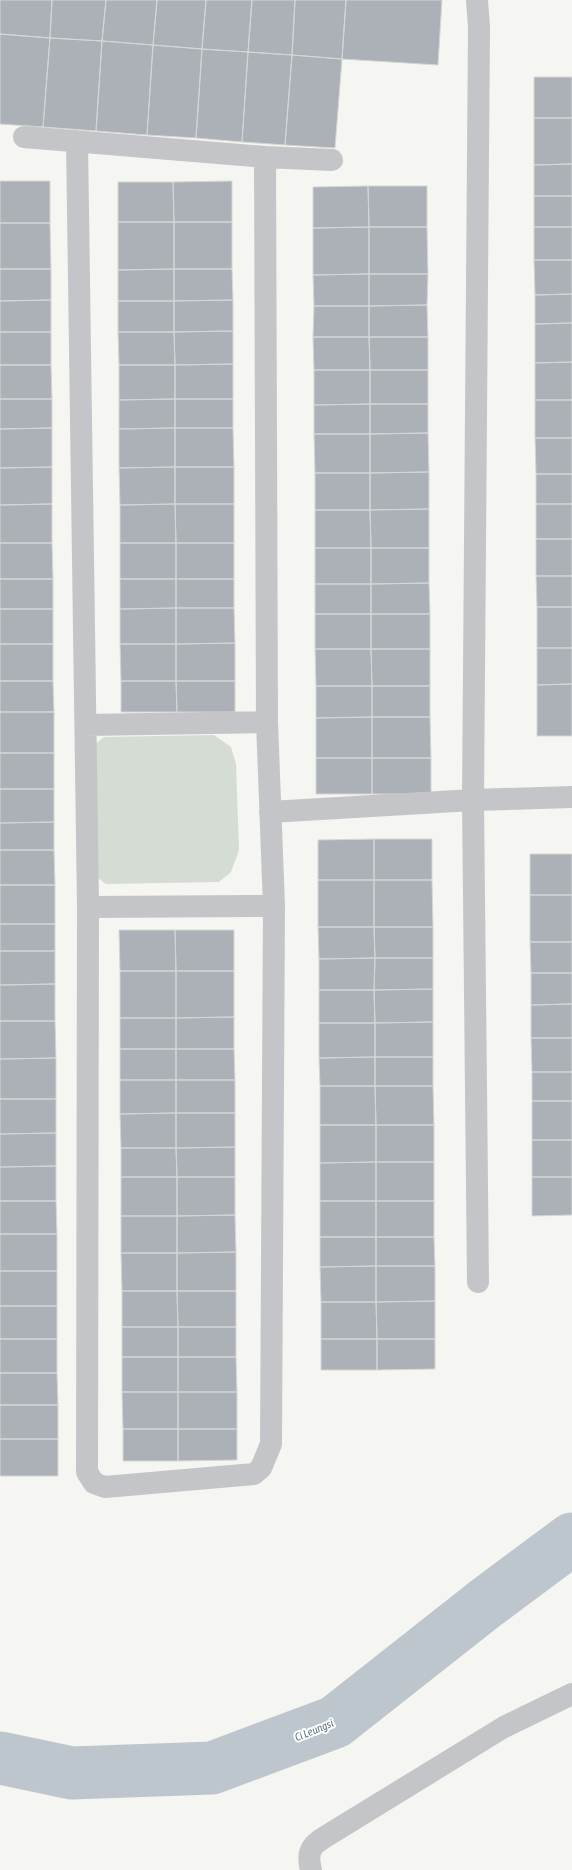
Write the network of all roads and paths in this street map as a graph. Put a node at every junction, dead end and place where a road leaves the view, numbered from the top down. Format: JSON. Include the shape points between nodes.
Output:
{"nodes":[{"id":1,"x":477,"y":0,"type":"edge"},
{"id":2,"x":24,"y":137,"type":"dead end"},
{"id":3,"x":77,"y":141,"type":"junction"},
{"id":4,"x":266,"y":157,"type":"junction"},
{"id":5,"x":332,"y":160,"type":"dead end"},
{"id":6,"x":267,"y":722,"type":"junction"},
{"id":7,"x":86,"y":725,"type":"junction"},
{"id":8,"x":572,"y":797,"type":"edge"},
{"id":9,"x":473,"y":800,"type":"junction"},
{"id":10,"x":270,"y":812,"type":"junction"},
{"id":11,"x":274,"y":906,"type":"junction"},
{"id":12,"x":88,"y":907,"type":"junction"},
{"id":13,"x":478,"y":1282,"type":"dead end"},
{"id":14,"x":572,"y":1694,"type":"edge"},
{"id":15,"x":311,"y":1870,"type":"edge"}],
"edges":[{"from":1,"to":9,"type":"street","via":[[479,27]]},
{"from":2,"to":3,"type":"street"},
{"from":3,"to":4,"type":"street"},
{"from":3,"to":7,"type":"street"},
{"from":4,"to":5,"type":"street"},
{"from":4,"to":6,"type":"street"},
{"from":6,"to":7,"type":"street"},
{"from":6,"to":10,"type":"street"},
{"from":7,"to":12,"type":"street"},
{"from":8,"to":9,"type":"street"},
{"from":9,"to":10,"type":"street"},
{"from":9,"to":13,"type":"street"},
{"from":10,"to":11,"type":"street"},
{"from":11,"to":12,"type":"street"},
{"from":11,"to":12,"type":"street","via":[[271,1436],[267,1456],[261,1468],[254,1474],[105,1487],[94,1483],[87,1472]]},
{"from":14,"to":15,"type":"street","via":[[504,1727],[321,1840],[310,1850],[308,1858]]}]}
